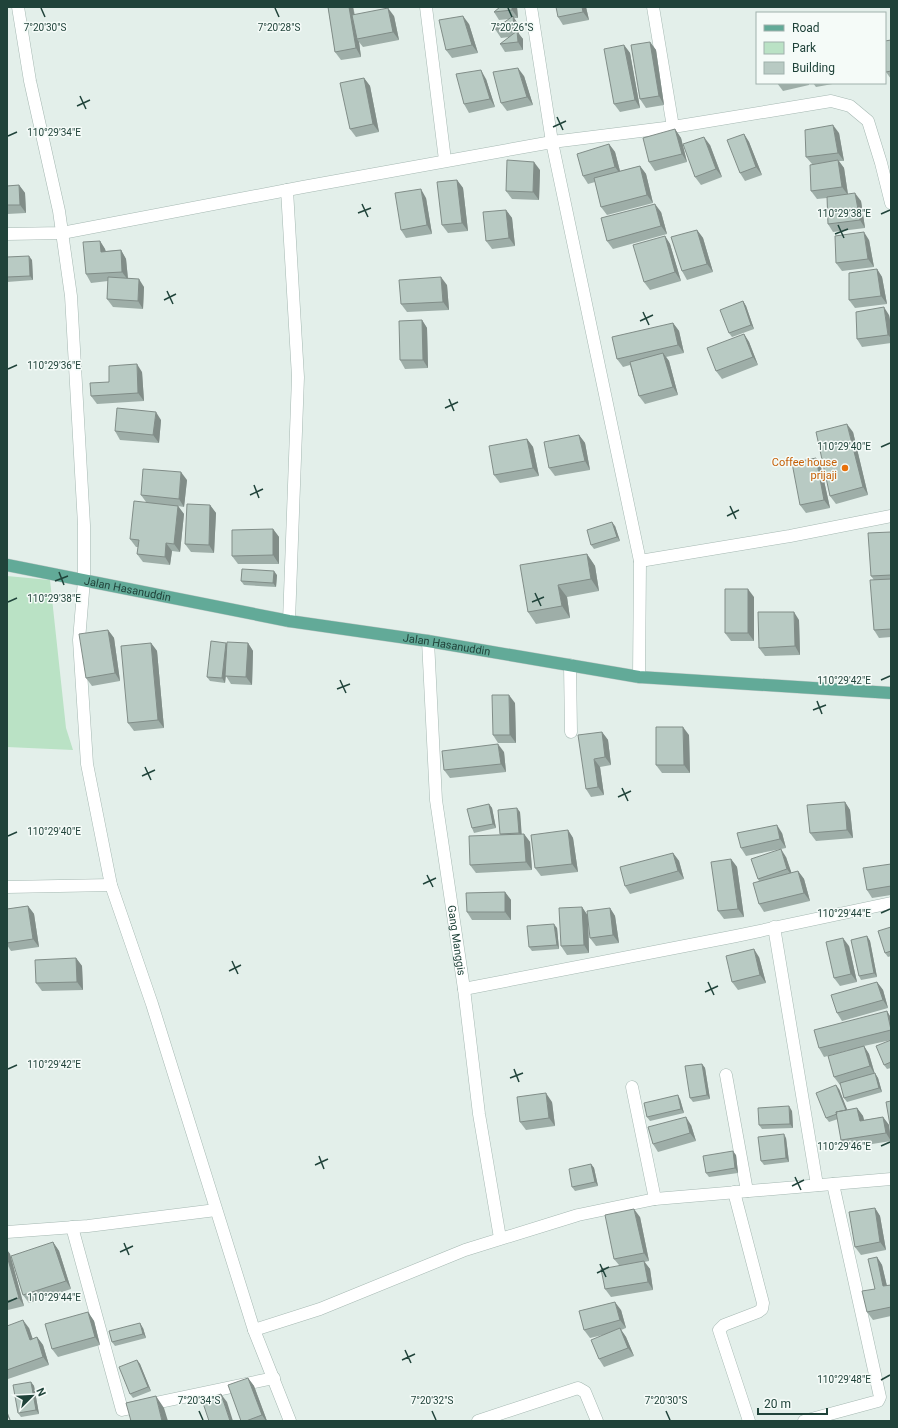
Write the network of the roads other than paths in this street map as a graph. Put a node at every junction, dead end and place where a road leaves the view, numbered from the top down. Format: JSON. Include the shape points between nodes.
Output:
{"nodes":[{"id":1,"x":18,"y":7,"type":"edge"},
{"id":2,"x":426,"y":7,"type":"edge"},
{"id":3,"x":531,"y":7,"type":"edge"},
{"id":4,"x":653,"y":7,"type":"edge"},
{"id":5,"x":673,"y":127,"type":"junction"},
{"id":6,"x":552,"y":142,"type":"junction"},
{"id":7,"x":445,"y":160,"type":"junction"},
{"id":8,"x":287,"y":190,"type":"junction"},
{"id":9,"x":891,"y":203,"type":"edge"},
{"id":10,"x":62,"y":233,"type":"junction"},
{"id":11,"x":7,"y":234,"type":"edge"},
{"id":12,"x":891,"y":516,"type":"edge"},
{"id":13,"x":640,"y":560,"type":"junction"},
{"id":14,"x":7,"y":565,"type":"edge"},
{"id":15,"x":84,"y":580,"type":"junction"},
{"id":16,"x":288,"y":621,"type":"junction"},
{"id":17,"x":428,"y":641,"type":"junction"},
{"id":18,"x":570,"y":665,"type":"junction"},
{"id":19,"x":639,"y":677,"type":"junction"},
{"id":20,"x":891,"y":693,"type":"edge"},
{"id":21,"x":571,"y":732,"type":"dead end"},
{"id":22,"x":111,"y":885,"type":"junction"},
{"id":23,"x":7,"y":887,"type":"edge"},
{"id":24,"x":891,"y":903,"type":"edge"},
{"id":25,"x":774,"y":927,"type":"junction"},
{"id":26,"x":464,"y":989,"type":"junction"},
{"id":27,"x":726,"y":1075,"type":"dead end"},
{"id":28,"x":632,"y":1087,"type":"dead end"},
{"id":29,"x":891,"y":1179,"type":"edge"},
{"id":30,"x":833,"y":1184,"type":"junction"},
{"id":31,"x":817,"y":1185,"type":"junction"},
{"id":32,"x":747,"y":1191,"type":"junction"},
{"id":33,"x":734,"y":1192,"type":"junction"},
{"id":34,"x":655,"y":1199,"type":"junction"},
{"id":35,"x":216,"y":1210,"type":"junction"},
{"id":36,"x":72,"y":1227,"type":"junction"},
{"id":37,"x":7,"y":1232,"type":"edge"},
{"id":38,"x":500,"y":1238,"type":"junction"},
{"id":39,"x":254,"y":1330,"type":"junction"},
{"id":40,"x":274,"y":1378,"type":"junction"},
{"id":41,"x":290,"y":1421,"type":"edge"},
{"id":42,"x":478,"y":1421,"type":"edge"},
{"id":43,"x":597,"y":1421,"type":"edge"},
{"id":44,"x":749,"y":1421,"type":"edge"},
{"id":45,"x":804,"y":1421,"type":"edge"}],
"edges":[{"from":1,"to":10,"type":"street","via":[[30,81]]},
{"from":2,"to":7,"type":"street"},
{"from":3,"to":6,"type":"street"},
{"from":4,"to":5,"type":"street"},
{"from":5,"to":6,"type":"street"},
{"from":5,"to":9,"type":"street","via":[[831,101],[850,106],[868,121]]},
{"from":6,"to":7,"type":"street"},
{"from":6,"to":13,"type":"street"},
{"from":7,"to":8,"type":"street"},
{"from":8,"to":10,"type":"street"},
{"from":8,"to":16,"type":"street","via":[[298,377]]},
{"from":10,"to":11,"type":"street"},
{"from":10,"to":15,"type":"street","via":[[72,296],[84,526]]},
{"from":12,"to":13,"type":"street","via":[[790,536]]},
{"from":13,"to":19,"type":"street"},
{"from":14,"to":15,"type":"main road","name":"Jalan Hasanuddin"},
{"from":15,"to":16,"type":"main road","name":"Jalan Hasanuddin"},
{"from":15,"to":22,"type":"street","via":[[79,640],[87,764]]},
{"from":16,"to":17,"type":"main road","name":"Jalan Hasanuddin"},
{"from":17,"to":18,"type":"main road","name":"Jalan Hasanuddin"},
{"from":17,"to":26,"type":"street","name":"Gang Manggis","via":[[436,800]]},
{"from":18,"to":19,"type":"main road","name":"Jalan Hasanuddin"},
{"from":18,"to":21,"type":"street"},
{"from":19,"to":20,"type":"main road","name":"Jalan Hasanuddin"},
{"from":22,"to":23,"type":"street"},
{"from":22,"to":35,"type":"street","via":[[152,1004]]},
{"from":24,"to":25,"type":"street"},
{"from":25,"to":26,"type":"street"},
{"from":25,"to":31,"type":"street"},
{"from":26,"to":38,"type":"street","name":"Gang Manggis","via":[[479,1114]]},
{"from":27,"to":32,"type":"street"},
{"from":28,"to":34,"type":"street"},
{"from":29,"to":30,"type":"street"},
{"from":30,"to":31,"type":"street"},
{"from":30,"to":45,"type":"street","via":[[880,1397],[878,1401]]},
{"from":31,"to":32,"type":"street"},
{"from":32,"to":33,"type":"street"},
{"from":33,"to":34,"type":"street"},
{"from":33,"to":44,"type":"street","via":[[763,1303],[762,1309],[758,1312],[724,1325],[719,1330]]},
{"from":34,"to":38,"type":"street","via":[[578,1215]]},
{"from":35,"to":36,"type":"street"},
{"from":35,"to":39,"type":"street"},
{"from":36,"to":37,"type":"street"},
{"from":36,"to":40,"type":"street","via":[[122,1410]]},
{"from":38,"to":39,"type":"street","via":[[320,1309]]},
{"from":39,"to":40,"type":"street"},
{"from":40,"to":41,"type":"street"},
{"from":42,"to":43,"type":"street","via":[[578,1388],[585,1392]]}]}
